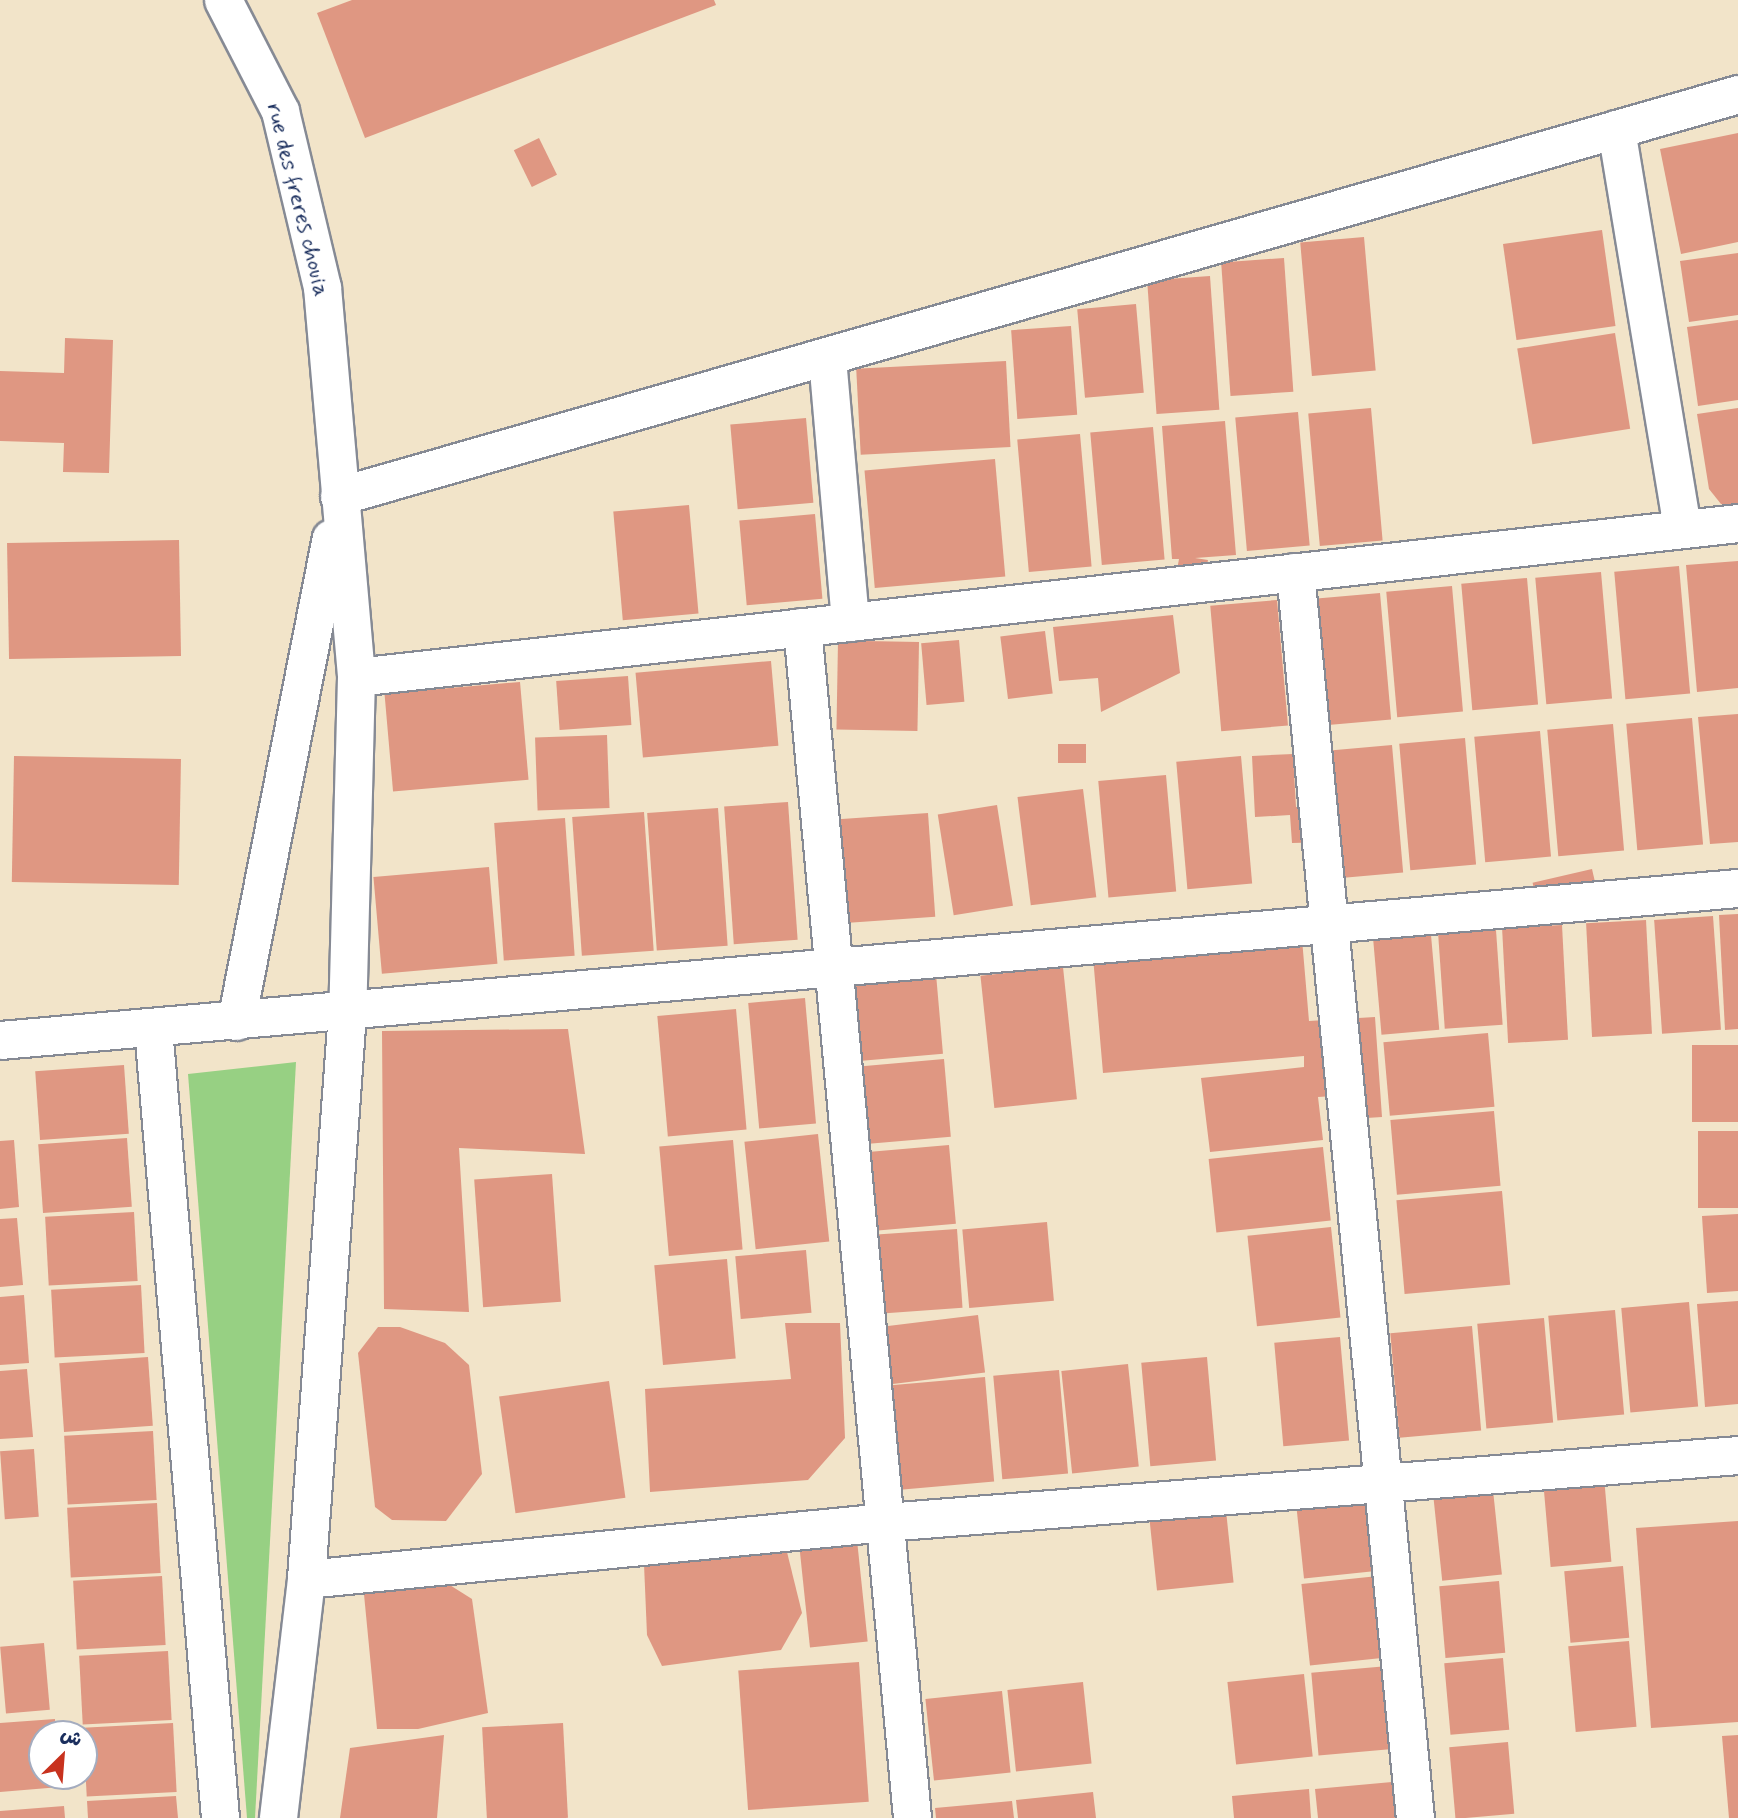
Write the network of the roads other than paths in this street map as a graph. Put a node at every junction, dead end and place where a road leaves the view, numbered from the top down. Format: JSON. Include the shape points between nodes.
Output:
{"nodes":[{"id":1,"x":223,"y":0,"type":"edge"},
{"id":2,"x":1738,"y":94,"type":"edge"},
{"id":3,"x":1616,"y":129,"type":"junction"},
{"id":4,"x":827,"y":358,"type":"junction"},
{"id":5,"x":339,"y":496,"type":"junction"},
{"id":6,"x":1738,"y":523,"type":"edge"},
{"id":7,"x":1682,"y":529,"type":"junction"},
{"id":8,"x":1296,"y":572,"type":"junction"},
{"id":9,"x":850,"y":622,"type":"junction"},
{"id":10,"x":802,"y":627,"type":"junction"},
{"id":11,"x":356,"y":677,"type":"junction"},
{"id":12,"x":1738,"y":888,"type":"edge"},
{"id":13,"x":1330,"y":925,"type":"junction"},
{"id":14,"x":834,"y":969,"type":"junction"},
{"id":15,"x":347,"y":1012,"type":"junction"},
{"id":16,"x":236,"y":1021,"type":"junction"},
{"id":17,"x":153,"y":1028,"type":"junction"},
{"id":18,"x":0,"y":1040,"type":"edge"},
{"id":19,"x":1738,"y":1455,"type":"edge"},
{"id":20,"x":1384,"y":1483,"type":"junction"},
{"id":21,"x":886,"y":1522,"type":"junction"},
{"id":22,"x":306,"y":1579,"type":"junction"},
{"id":23,"x":220,"y":1818,"type":"edge"},
{"id":24,"x":278,"y":1818,"type":"edge"},
{"id":25,"x":912,"y":1818,"type":"edge"},
{"id":26,"x":1415,"y":1818,"type":"edge"}],
"edges":[{"from":1,"to":5,"type":"street","name":"rue des freres chouia","via":[[280,111],[318,274]]},
{"from":2,"to":3,"type":"street"},
{"from":3,"to":4,"type":"street"},
{"from":3,"to":7,"type":"street"},
{"from":4,"to":5,"type":"street"},
{"from":4,"to":9,"type":"street"},
{"from":5,"to":11,"type":"street","name":"rue des freres chouia"},
{"from":5,"to":16,"type":"street"},
{"from":6,"to":7,"type":"street"},
{"from":7,"to":8,"type":"street"},
{"from":8,"to":9,"type":"street"},
{"from":8,"to":13,"type":"street"},
{"from":9,"to":10,"type":"street"},
{"from":10,"to":11,"type":"street"},
{"from":10,"to":14,"type":"street"},
{"from":11,"to":15,"type":"street","name":"rue des freres chouia"},
{"from":12,"to":13,"type":"street"},
{"from":13,"to":14,"type":"street"},
{"from":13,"to":20,"type":"street"},
{"from":14,"to":15,"type":"street"},
{"from":14,"to":21,"type":"street"},
{"from":15,"to":16,"type":"street"},
{"from":15,"to":22,"type":"street","name":"rue des freres chouia"},
{"from":16,"to":17,"type":"street"},
{"from":17,"to":18,"type":"street"},
{"from":17,"to":23,"type":"street"},
{"from":19,"to":20,"type":"street"},
{"from":20,"to":21,"type":"street"},
{"from":20,"to":26,"type":"street"},
{"from":21,"to":22,"type":"street"},
{"from":21,"to":25,"type":"street"},
{"from":22,"to":24,"type":"street","name":"rue des freres chouia"}]}
